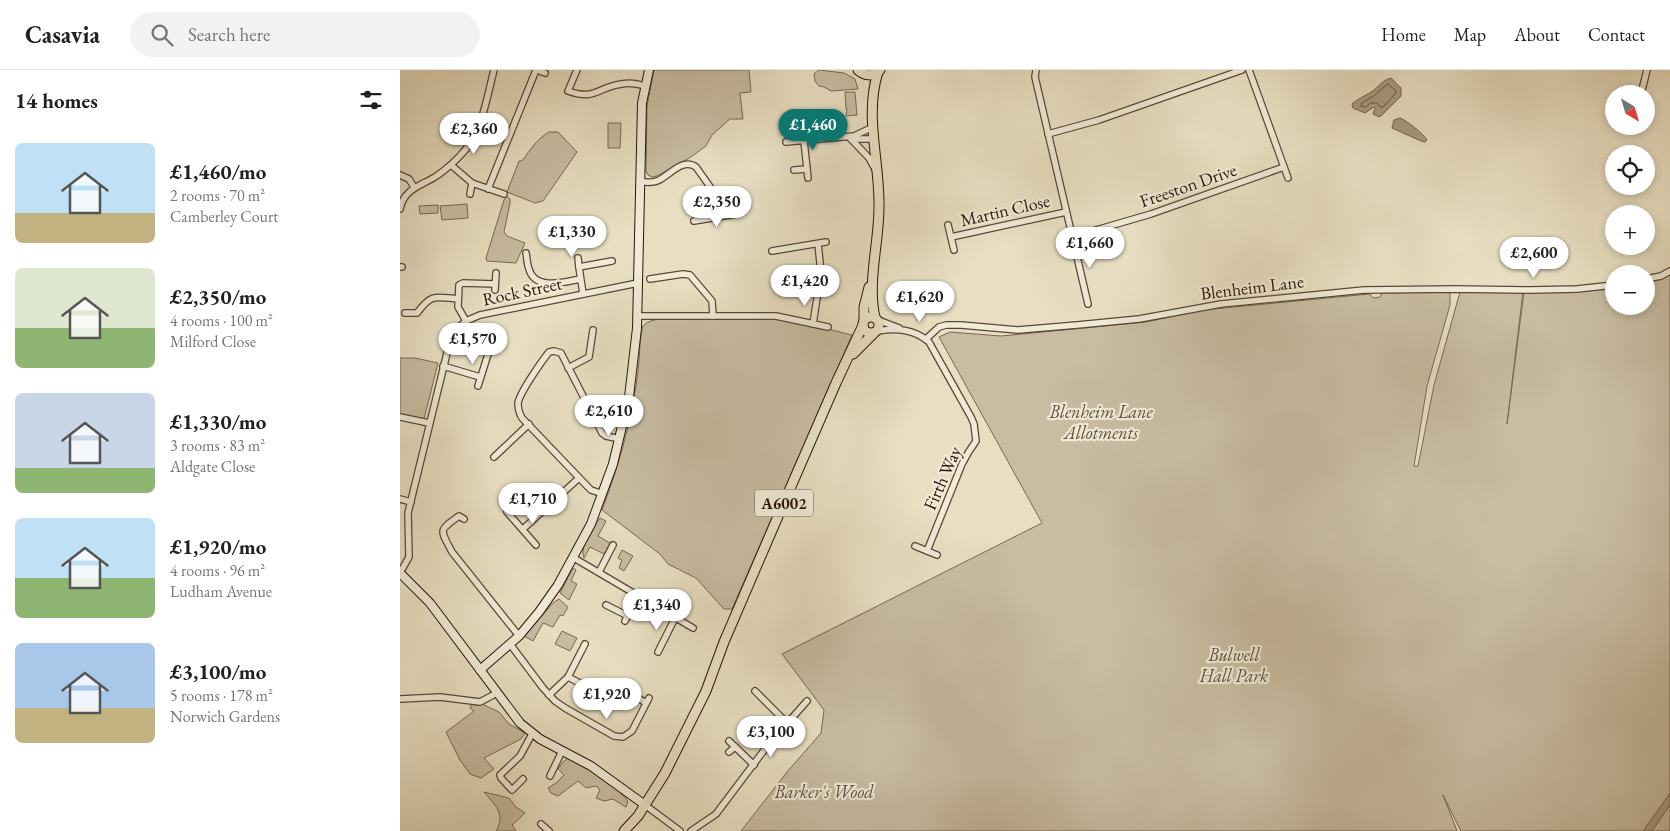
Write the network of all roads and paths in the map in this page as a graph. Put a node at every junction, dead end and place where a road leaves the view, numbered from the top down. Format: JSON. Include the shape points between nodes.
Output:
{"nodes":[{"id":1,"x":494,"y":70,"type":"edge"},
{"id":2,"x":536,"y":70,"type":"edge"},
{"id":3,"x":577,"y":70,"type":"edge"},
{"id":4,"x":1030,"y":70,"type":"edge"},
{"id":5,"x":1242,"y":70,"type":"edge"},
{"id":6,"x":1249,"y":70,"type":"edge"},
{"id":7,"x":1646,"y":70,"type":"edge"},
{"id":8,"x":879,"y":71,"type":"edge"},
{"id":9,"x":860,"y":72,"type":"edge"},
{"id":10,"x":545,"y":73,"type":"dead end"},
{"id":11,"x":648,"y":73,"type":"edge"},
{"id":12,"x":1036,"y":73,"type":"edge"},
{"id":13,"x":1643,"y":85,"type":"edge"},
{"id":14,"x":645,"y":86,"type":"junction"},
{"id":15,"x":872,"y":93,"type":"junction"},
{"id":16,"x":873,"y":127,"type":"junction"},
{"id":17,"x":1048,"y":134,"type":"junction"},
{"id":18,"x":838,"y":139,"type":"junction"},
{"id":19,"x":851,"y":139,"type":"junction"},
{"id":20,"x":874,"y":139,"type":"junction"},
{"id":21,"x":804,"y":141,"type":"junction"},
{"id":22,"x":786,"y":142,"type":"dead end"},
{"id":23,"x":451,"y":165,"type":"junction"},
{"id":24,"x":1284,"y":167,"type":"junction"},
{"id":25,"x":807,"y":169,"type":"junction"},
{"id":26,"x":794,"y":170,"type":"dead end"},
{"id":27,"x":400,"y":175,"type":"edge"},
{"id":28,"x":878,"y":176,"type":"junction"},
{"id":29,"x":808,"y":178,"type":"dead end"},
{"id":30,"x":1288,"y":178,"type":"dead end"},
{"id":31,"x":641,"y":182,"type":"junction"},
{"id":32,"x":472,"y":183,"type":"junction"},
{"id":33,"x":414,"y":187,"type":"junction"},
{"id":34,"x":488,"y":189,"type":"junction"},
{"id":35,"x":470,"y":194,"type":"dead end"},
{"id":36,"x":504,"y":194,"type":"dead end"},
{"id":37,"x":400,"y":209,"type":"edge"},
{"id":38,"x":1066,"y":212,"type":"junction"},
{"id":39,"x":694,"y":221,"type":"dead end"},
{"id":40,"x":948,"y":225,"type":"dead end"},
{"id":41,"x":951,"y":237,"type":"junction"},
{"id":42,"x":1072,"y":237,"type":"junction"},
{"id":43,"x":826,"y":242,"type":"dead end"},
{"id":44,"x":818,"y":244,"type":"junction"},
{"id":45,"x":954,"y":250,"type":"dead end"},
{"id":46,"x":772,"y":251,"type":"dead end"},
{"id":47,"x":526,"y":253,"type":"dead end"},
{"id":48,"x":578,"y":258,"type":"dead end"},
{"id":49,"x":608,"y":264,"type":"dead end"},
{"id":50,"x":579,"y":266,"type":"junction"},
{"id":51,"x":1670,"y":271,"type":"edge"},
{"id":52,"x":496,"y":273,"type":"dead end"},
{"id":53,"x":658,"y":277,"type":"junction"},
{"id":54,"x":1655,"y":277,"type":"edge"},
{"id":55,"x":650,"y":278,"type":"dead end"},
{"id":56,"x":580,"y":279,"type":"junction"},
{"id":57,"x":872,"y":279,"type":"junction"},
{"id":58,"x":638,"y":283,"type":"junction"},
{"id":59,"x":659,"y":285,"type":"dead end"},
{"id":60,"x":1605,"y":286,"type":"edge"},
{"id":61,"x":582,"y":294,"type":"junction"},
{"id":62,"x":458,"y":299,"type":"junction"},
{"id":63,"x":1088,"y":304,"type":"dead end"},
{"id":64,"x":405,"y":313,"type":"dead end"},
{"id":65,"x":638,"y":316,"type":"junction"},
{"id":66,"x":714,"y":316,"type":"junction"},
{"id":67,"x":877,"y":319,"type":"junction"},
{"id":68,"x":466,"y":322,"type":"junction"},
{"id":69,"x":864,"y":323,"type":"junction"},
{"id":70,"x":813,"y":324,"type":"junction"},
{"id":71,"x":828,"y":327,"type":"dead end"},
{"id":72,"x":904,"y":329,"type":"junction"},
{"id":73,"x":593,"y":330,"type":"dead end"},
{"id":74,"x":876,"y":332,"type":"junction"},
{"id":75,"x":926,"y":339,"type":"junction"},
{"id":76,"x":489,"y":351,"type":"dead end"},
{"id":77,"x":845,"y":364,"type":"junction"},
{"id":78,"x":443,"y":366,"type":"junction"},
{"id":79,"x":568,"y":368,"type":"junction"},
{"id":80,"x":480,"y":377,"type":"junction"},
{"id":81,"x":478,"y":386,"type":"dead end"},
{"id":82,"x":400,"y":417,"type":"edge"},
{"id":83,"x":429,"y":423,"type":"junction"},
{"id":84,"x":529,"y":424,"type":"junction"},
{"id":85,"x":620,"y":439,"type":"junction"},
{"id":86,"x":497,"y":456,"type":"dead end"},
{"id":87,"x":579,"y":478,"type":"junction"},
{"id":88,"x":603,"y":494,"type":"junction"},
{"id":89,"x":400,"y":499,"type":"edge"},
{"id":90,"x":411,"y":502,"type":"junction"},
{"id":91,"x":512,"y":507,"type":"dead end"},
{"id":92,"x":464,"y":519,"type":"dead end"},
{"id":93,"x":523,"y":530,"type":"junction"},
{"id":94,"x":536,"y":545,"type":"dead end"},
{"id":95,"x":915,"y":546,"type":"dead end"},
{"id":96,"x":927,"y":551,"type":"junction"},
{"id":97,"x":617,"y":553,"type":"dead end"},
{"id":98,"x":937,"y":555,"type":"dead end"},
{"id":99,"x":574,"y":558,"type":"junction"},
{"id":100,"x":599,"y":572,"type":"junction"},
{"id":101,"x":402,"y":578,"type":"edge"},
{"id":102,"x":638,"y":596,"type":"junction"},
{"id":103,"x":606,"y":605,"type":"dead end"},
{"id":104,"x":675,"y":618,"type":"junction"},
{"id":105,"x":693,"y":628,"type":"dead end"},
{"id":106,"x":519,"y":636,"type":"junction"},
{"id":107,"x":510,"y":644,"type":"junction"},
{"id":108,"x":576,"y":646,"type":"dead end"},
{"id":109,"x":661,"y":650,"type":"dead end"},
{"id":110,"x":480,"y":670,"type":"junction"},
{"id":111,"x":568,"y":677,"type":"junction"},
{"id":112,"x":755,"y":691,"type":"dead end"},
{"id":113,"x":597,"y":692,"type":"dead end"},
{"id":114,"x":497,"y":693,"type":"junction"},
{"id":115,"x":550,"y":695,"type":"junction"},
{"id":116,"x":638,"y":698,"type":"dead end"},
{"id":117,"x":400,"y":699,"type":"edge"},
{"id":118,"x":807,"y":701,"type":"dead end"},
{"id":119,"x":787,"y":723,"type":"junction"},
{"id":120,"x":532,"y":734,"type":"junction"},
{"id":121,"x":729,"y":741,"type":"dead end"},
{"id":122,"x":735,"y":747,"type":"junction"},
{"id":123,"x":562,"y":751,"type":"junction"},
{"id":124,"x":729,"y":752,"type":"dead end"},
{"id":125,"x":754,"y":765,"type":"junction"},
{"id":126,"x":550,"y":776,"type":"dead end"},
{"id":127,"x":523,"y":779,"type":"dead end"},
{"id":128,"x":645,"y":805,"type":"junction"},
{"id":129,"x":541,"y":824,"type":"dead end"},
{"id":130,"x":548,"y":831,"type":"edge"},
{"id":131,"x":624,"y":831,"type":"edge"},
{"id":132,"x":680,"y":831,"type":"edge"},
{"id":133,"x":691,"y":831,"type":"edge"}],
"edges":[{"from":1,"to":23,"type":"street","via":[[478,127],[467,148]]},
{"from":2,"to":10,"type":"street"},
{"from":2,"to":34,"type":"street"},
{"from":3,"to":14,"type":"street","via":[[568,91],[580,95],[624,83]]},
{"from":4,"to":12,"type":"street"},
{"from":5,"to":17,"type":"street","via":[[1099,120]]},
{"from":6,"to":24,"type":"street"},
{"from":7,"to":13,"type":"street"},
{"from":8,"to":9,"type":"main road","via":[[870,75]]},
{"from":8,"to":15,"type":"main road","number":"A6002"},
{"from":9,"to":15,"type":"main road","number":"A6002"},
{"from":11,"to":14,"type":"street"},
{"from":12,"to":17,"type":"street"},
{"from":14,"to":31,"type":"street"},
{"from":15,"to":16,"type":"main road","number":"A6002"},
{"from":16,"to":18,"type":"street"},
{"from":16,"to":20,"type":"main road","number":"A6002"},
{"from":17,"to":38,"type":"street"},
{"from":18,"to":19,"type":"street"},
{"from":18,"to":21,"type":"street"},
{"from":19,"to":20,"type":"street"},
{"from":19,"to":28,"type":"street","via":[[869,158]]},
{"from":20,"to":28,"type":"main road","number":"A6002"},
{"from":21,"to":22,"type":"street"},
{"from":21,"to":25,"type":"street"},
{"from":23,"to":32,"type":"street"},
{"from":23,"to":33,"type":"street"},
{"from":24,"to":30,"type":"street"},
{"from":24,"to":42,"type":"street","name":"Freeston Drive","via":[[1142,217]]},
{"from":25,"to":26,"type":"street"},
{"from":25,"to":29,"type":"street"},
{"from":27,"to":33,"type":"street","via":[[409,179]]},
{"from":28,"to":57,"type":"main road","number":"A6002","via":[[879,227]]},
{"from":31,"to":39,"type":"street","via":[[657,181],[684,164],[696,167],[733,215]]},
{"from":31,"to":58,"type":"street"},
{"from":32,"to":34,"type":"street"},
{"from":32,"to":35,"type":"street"},
{"from":33,"to":37,"type":"street","via":[[405,196]]},
{"from":34,"to":36,"type":"street"},
{"from":38,"to":41,"type":"street","name":"Martin Close"},
{"from":38,"to":42,"type":"street"},
{"from":40,"to":41,"type":"street","name":"Martin Close"},
{"from":41,"to":45,"type":"street","name":"Martin Close"},
{"from":42,"to":63,"type":"street"},
{"from":43,"to":44,"type":"street"},
{"from":44,"to":46,"type":"street"},
{"from":44,"to":70,"type":"street","via":[[820,272]]},
{"from":47,"to":56,"type":"street","via":[[529,270],[544,283]]},
{"from":48,"to":50,"type":"street"},
{"from":49,"to":50,"type":"street"},
{"from":50,"to":56,"type":"street"},
{"from":51,"to":54,"type":"street"},
{"from":52,"to":62,"type":"street","via":[[495,287],[460,283]]},
{"from":53,"to":55,"type":"street"},
{"from":53,"to":59,"type":"street"},
{"from":53,"to":66,"type":"street","via":[[690,275],[712,302]]},
{"from":56,"to":61,"type":"street"},
{"from":57,"to":67,"type":"main road","number":"A6002","via":[[872,303]]},
{"from":57,"to":69,"type":"main road","number":"A6002","via":[[864,307]]},
{"from":58,"to":61,"type":"street","name":"Rock Street"},
{"from":58,"to":65,"type":"street"},
{"from":60,"to":75,"type":"street","name":"Blenheim Lane","via":[[1530,290],[1364,290],[1221,304],[1139,319],[1057,327],[1018,330],[946,325]]},
{"from":61,"to":68,"type":"street","name":"Rock Street","via":[[480,315]]},
{"from":62,"to":64,"type":"street","via":[[434,297],[417,313]]},
{"from":62,"to":68,"type":"street","via":[[458,307]]},
{"from":65,"to":66,"type":"street"},
{"from":65,"to":85,"type":"street","via":[[634,368]]},
{"from":66,"to":70,"type":"street","via":[[776,316]]},
{"from":67,"to":69,"type":"main road","via":[[869,317]]},
{"from":67,"to":72,"type":"street"},
{"from":67,"to":74,"type":"main road","via":[[880,324]]},
{"from":68,"to":78,"type":"street","name":"Rock Street","via":[[455,334]]},
{"from":69,"to":74,"type":"main road","via":[[866,332]]},
{"from":69,"to":77,"type":"main road","number":"A6002"},
{"from":70,"to":71,"type":"street"},
{"from":72,"to":74,"type":"street"},
{"from":72,"to":75,"type":"street"},
{"from":73,"to":79,"type":"street","via":[[590,355]]},
{"from":74,"to":77,"type":"main road","number":"A6002"},
{"from":75,"to":96,"type":"street","name":"Firth Way","via":[[971,417],[976,442],[962,464]]},
{"from":76,"to":80,"type":"street"},
{"from":77,"to":128,"type":"main road","number":"A6002","via":[[696,710],[669,766]]},
{"from":78,"to":80,"type":"street"},
{"from":78,"to":83,"type":"street","name":"Rock Street"},
{"from":79,"to":84,"type":"street","via":[[560,353],[549,352],[521,394],[518,404],[522,418]]},
{"from":79,"to":85,"type":"street","via":[[602,433]]},
{"from":80,"to":81,"type":"street"},
{"from":82,"to":83,"type":"street"},
{"from":83,"to":90,"type":"street","name":"Rock Street"},
{"from":84,"to":86,"type":"street"},
{"from":84,"to":87,"type":"street"},
{"from":85,"to":88,"type":"street"},
{"from":87,"to":88,"type":"street","via":[[591,490]]},
{"from":87,"to":93,"type":"street"},
{"from":88,"to":99,"type":"street"},
{"from":89,"to":90,"type":"street"},
{"from":90,"to":101,"type":"street","name":"Rock Street","via":[[408,513],[410,551]]},
{"from":91,"to":93,"type":"street","via":[[507,512]]},
{"from":92,"to":106,"type":"street","via":[[459,516],[444,528],[444,537],[452,552]]},
{"from":93,"to":94,"type":"street"},
{"from":95,"to":96,"type":"street"},
{"from":96,"to":98,"type":"street"},
{"from":97,"to":100,"type":"street","via":[[612,547]]},
{"from":99,"to":100,"type":"street"},
{"from":99,"to":106,"type":"street","via":[[548,600]]},
{"from":100,"to":102,"type":"street"},
{"from":101,"to":110,"type":"street","via":[[430,603]]},
{"from":102,"to":103,"type":"street","via":[[626,618]]},
{"from":102,"to":104,"type":"street"},
{"from":104,"to":105,"type":"street"},
{"from":104,"to":109,"type":"street"},
{"from":106,"to":107,"type":"street"},
{"from":107,"to":110,"type":"street"},
{"from":107,"to":115,"type":"street"},
{"from":108,"to":111,"type":"street","via":[[583,646]]},
{"from":110,"to":114,"type":"street"},
{"from":111,"to":113,"type":"street"},
{"from":111,"to":115,"type":"street"},
{"from":112,"to":119,"type":"street","via":[[764,696]]},
{"from":114,"to":117,"type":"street","via":[[480,702],[440,697]]},
{"from":114,"to":120,"type":"street","via":[[520,724]]},
{"from":115,"to":116,"type":"street","via":[[565,708],[618,737],[632,731],[648,701]]},
{"from":118,"to":119,"type":"street","via":[[804,709]]},
{"from":119,"to":125,"type":"street"},
{"from":120,"to":123,"type":"street"},
{"from":120,"to":127,"type":"street","via":[[520,756],[500,775],[509,792]]},
{"from":121,"to":122,"type":"street"},
{"from":122,"to":124,"type":"street"},
{"from":122,"to":125,"type":"street"},
{"from":123,"to":126,"type":"street"},
{"from":123,"to":128,"type":"street","via":[[590,766]]},
{"from":125,"to":133,"type":"street","via":[[716,814]]},
{"from":128,"to":131,"type":"main road","number":"A6002"},
{"from":128,"to":132,"type":"street"},
{"from":129,"to":130,"type":"street"}]}
